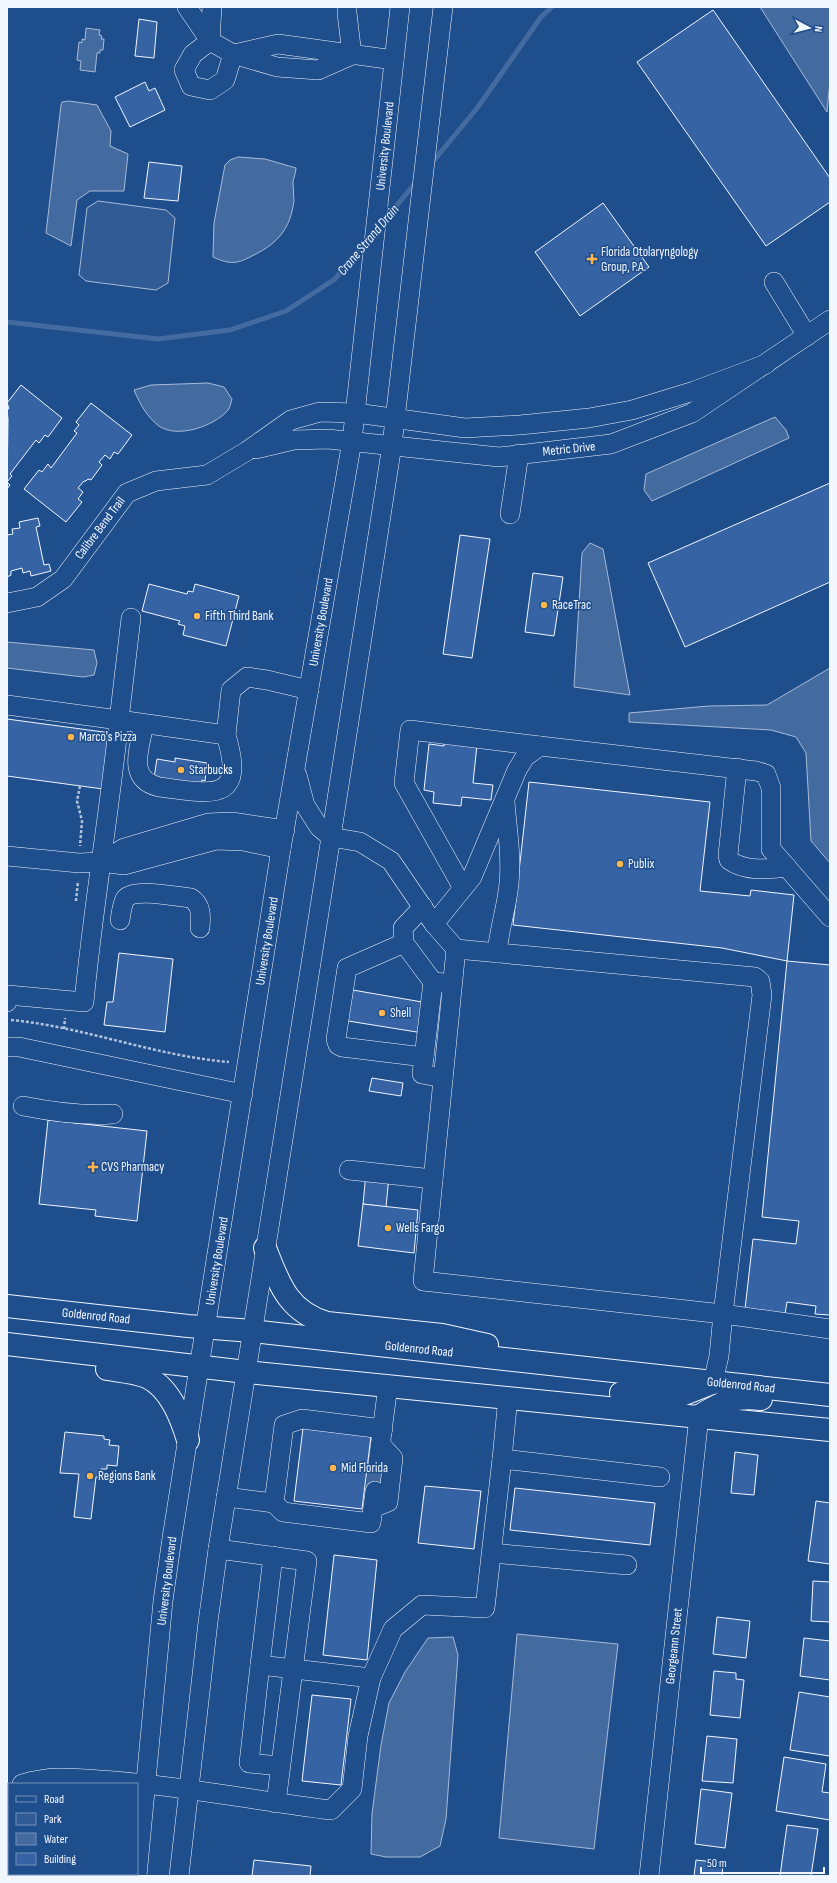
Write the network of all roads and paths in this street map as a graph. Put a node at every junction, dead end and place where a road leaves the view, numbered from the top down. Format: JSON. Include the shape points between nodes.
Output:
{"nodes":[{"id":1,"x":187,"y":7,"type":"edge"},
{"id":2,"x":212,"y":7,"type":"edge"},
{"id":3,"x":347,"y":7,"type":"edge"},
{"id":4,"x":400,"y":7,"type":"edge"},
{"id":5,"x":443,"y":7,"type":"edge"},
{"id":6,"x":210,"y":42,"type":"junction"},
{"id":7,"x":233,"y":54,"type":"junction"},
{"id":8,"x":352,"y":55,"type":"junction"},
{"id":9,"x":394,"y":60,"type":"junction"},
{"id":10,"x":774,"y":282,"type":"dead end"},
{"id":11,"x":830,"y":320,"type":"edge"},
{"id":12,"x":807,"y":336,"type":"junction"},
{"id":13,"x":766,"y":364,"type":"junction"},
{"id":14,"x":356,"y":413,"type":"junction"},
{"id":15,"x":603,"y":415,"type":"junction"},
{"id":16,"x":395,"y":418,"type":"junction"},
{"id":17,"x":352,"y":441,"type":"junction"},
{"id":18,"x":611,"y":444,"type":"junction"},
{"id":19,"x":392,"y":445,"type":"junction"},
{"id":20,"x":247,"y":452,"type":"junction"},
{"id":21,"x":519,"y":454,"type":"junction"},
{"id":22,"x":510,"y":514,"type":"dead end"},
{"id":23,"x":7,"y":603,"type":"edge"},
{"id":24,"x":131,"y":618,"type":"dead end"},
{"id":25,"x":309,"y":690,"type":"junction"},
{"id":26,"x":7,"y":705,"type":"edge"},
{"id":27,"x":119,"y":720,"type":"junction"},
{"id":28,"x":144,"y":724,"type":"junction"},
{"id":29,"x":226,"y":735,"type":"junction"},
{"id":30,"x":540,"y":746,"type":"junction"},
{"id":31,"x":737,"y":768,"type":"junction"},
{"id":32,"x":295,"y":770,"type":"junction"},
{"id":33,"x":80,"y":786,"type":"dead end"},
{"id":34,"x":505,"y":799,"type":"junction"},
{"id":35,"x":285,"y":830,"type":"junction"},
{"id":36,"x":331,"y":837,"type":"junction"},
{"id":37,"x":282,"y":849,"type":"junction"},
{"id":38,"x":7,"y":856,"type":"edge"},
{"id":39,"x":101,"y":862,"type":"junction"},
{"id":40,"x":79,"y":863,"type":"junction"},
{"id":41,"x":787,"y":867,"type":"junction"},
{"id":42,"x":463,"y":888,"type":"junction"},
{"id":43,"x":76,"y":905,"type":"dead end"},
{"id":44,"x":423,"y":907,"type":"junction"},
{"id":45,"x":830,"y":917,"type":"edge"},
{"id":46,"x":120,"y":920,"type":"dead end"},
{"id":47,"x":434,"y":924,"type":"junction"},
{"id":48,"x":200,"y":928,"type":"dead end"},
{"id":49,"x":404,"y":943,"type":"junction"},
{"id":50,"x":456,"y":949,"type":"junction"},
{"id":51,"x":497,"y":953,"type":"junction"},
{"id":52,"x":433,"y":982,"type":"junction"},
{"id":53,"x":452,"y":984,"type":"junction"},
{"id":54,"x":67,"y":1001,"type":"junction"},
{"id":55,"x":7,"y":1002,"type":"edge"},
{"id":56,"x":7,"y":1020,"type":"edge"},
{"id":57,"x":64,"y":1029,"type":"junction"},
{"id":58,"x":7,"y":1047,"type":"edge"},
{"id":59,"x":424,"y":1057,"type":"junction"},
{"id":60,"x":232,"y":1062,"type":"dead end"},
{"id":61,"x":443,"y":1078,"type":"junction"},
{"id":62,"x":243,"y":1094,"type":"junction"},
{"id":63,"x":23,"y":1106,"type":"dead end"},
{"id":64,"x":113,"y":1114,"type":"dead end"},
{"id":65,"x":349,"y":1170,"type":"dead end"},
{"id":66,"x":433,"y":1179,"type":"junction"},
{"id":67,"x":265,"y":1248,"type":"junction"},
{"id":68,"x":7,"y":1306,"type":"edge"},
{"id":69,"x":723,"y":1314,"type":"junction"},
{"id":70,"x":206,"y":1327,"type":"junction"},
{"id":71,"x":830,"y":1329,"type":"edge"},
{"id":72,"x":252,"y":1331,"type":"junction"},
{"id":73,"x":7,"y":1345,"type":"edge"},
{"id":74,"x":200,"y":1365,"type":"junction"},
{"id":75,"x":579,"y":1367,"type":"junction"},
{"id":76,"x":246,"y":1372,"type":"junction"},
{"id":77,"x":713,"y":1382,"type":"junction"},
{"id":78,"x":388,"y":1385,"type":"junction"},
{"id":79,"x":830,"y":1394,"type":"edge"},
{"id":80,"x":515,"y":1398,"type":"junction"},
{"id":81,"x":830,"y":1407,"type":"edge"},
{"id":82,"x":699,"y":1416,"type":"junction"},
{"id":83,"x":830,"y":1430,"type":"edge"},
{"id":84,"x":188,"y":1440,"type":"junction"},
{"id":85,"x":381,"y":1446,"type":"junction"},
{"id":86,"x":502,"y":1459,"type":"junction"},
{"id":87,"x":660,"y":1477,"type":"dead end"},
{"id":88,"x":226,"y":1497,"type":"junction"},
{"id":89,"x":274,"y":1503,"type":"junction"},
{"id":90,"x":218,"y":1549,"type":"junction"},
{"id":91,"x":492,"y":1552,"type":"junction"},
{"id":92,"x":273,"y":1556,"type":"junction"},
{"id":93,"x":627,"y":1565,"type":"dead end"},
{"id":94,"x":260,"y":1665,"type":"junction"},
{"id":95,"x":293,"y":1668,"type":"junction"},
{"id":96,"x":372,"y":1678,"type":"junction"},
{"id":97,"x":280,"y":1766,"type":"junction"},
{"id":98,"x":25,"y":1783,"type":"edge"},
{"id":99,"x":134,"y":1783,"type":"edge"},
{"id":100,"x":138,"y":1783,"type":"edge"},
{"id":101,"x":147,"y":1784,"type":"junction"},
{"id":102,"x":188,"y":1789,"type":"junction"},
{"id":103,"x":276,"y":1803,"type":"junction"},
{"id":104,"x":138,"y":1867,"type":"edge"},
{"id":105,"x":179,"y":1876,"type":"edge"},
{"id":106,"x":649,"y":1876,"type":"edge"}],
"edges":[{"from":1,"to":6,"type":"street"},
{"from":2,"to":6,"type":"street"},
{"from":3,"to":8,"type":"street"},
{"from":4,"to":9,"type":"street","name":"University Boulevard"},
{"from":5,"to":16,"type":"street"},
{"from":6,"to":7,"type":"street"},
{"from":6,"to":7,"type":"street","via":[[193,54],[184,70],[191,86],[210,90],[225,80]]},
{"from":7,"to":8,"type":"street","via":[[278,44]]},
{"from":8,"to":9,"type":"street"},
{"from":9,"to":14,"type":"street","name":"University Boulevard"},
{"from":10,"to":12,"type":"street"},
{"from":11,"to":12,"type":"street","name":"Metric Drive"},
{"from":12,"to":13,"type":"street","name":"Metric Drive"},
{"from":13,"to":15,"type":"street","name":"Metric Drive","via":[[632,410]]},
{"from":13,"to":18,"type":"street","name":"Metric Drive","via":[[692,412]]},
{"from":14,"to":16,"type":"street","name":"Metric Drive"},
{"from":14,"to":17,"type":"street","name":"University Boulevard"},
{"from":14,"to":20,"type":"street","name":"Calibre Bend Trail","via":[[320,412],[291,420]]},
{"from":15,"to":16,"type":"street","name":"Metric Drive","via":[[520,425],[465,428]]},
{"from":15,"to":18,"type":"street"},
{"from":16,"to":19,"type":"street"},
{"from":17,"to":19,"type":"street","name":"Metric Drive"},
{"from":17,"to":20,"type":"street","name":"Calibre Bend Trail","via":[[294,440]]},
{"from":17,"to":25,"type":"street","name":"University Boulevard"},
{"from":18,"to":21,"type":"street","name":"Metric Drive"},
{"from":19,"to":21,"type":"street","name":"Metric Drive","via":[[499,457]]},
{"from":19,"to":36,"type":"street"},
{"from":20,"to":23,"type":"street","name":"Calibre Bend Trail","via":[[207,475],[156,481],[127,493],[63,579],[37,597]]},
{"from":21,"to":22,"type":"street"},
{"from":24,"to":27,"type":"street"},
{"from":25,"to":29,"type":"street","via":[[247,677],[231,690]]},
{"from":25,"to":32,"type":"street","name":"University Boulevard"},
{"from":26,"to":27,"type":"street"},
{"from":27,"to":28,"type":"street"},
{"from":27,"to":39,"type":"street"},
{"from":28,"to":29,"type":"street"},
{"from":28,"to":29,"type":"street","via":[[137,768],[142,778],[159,787],[208,793],[222,788],[230,778],[233,767]]},
{"from":30,"to":31,"type":"street"},
{"from":30,"to":34,"type":"street","via":[[525,758],[517,770]]},
{"from":30,"to":42,"type":"street","via":[[410,730],[404,782]]},
{"from":31,"to":41,"type":"street","via":[[766,774],[771,788],[770,849]]},
{"from":31,"to":41,"type":"street","via":[[729,860],[746,868]]},
{"from":32,"to":35,"type":"street","name":"University Boulevard"},
{"from":32,"to":36,"type":"street","via":[[305,805],[319,827]]},
{"from":33,"to":40,"type":"path","via":[[78,801],[82,821]]},
{"from":34,"to":42,"type":"street","via":[[472,877]]},
{"from":34,"to":51,"type":"street","via":[[510,859],[509,883]]},
{"from":35,"to":37,"type":"street","name":"University Boulevard"},
{"from":35,"to":39,"type":"street","via":[[232,822],[208,823],[124,848]]},
{"from":36,"to":44,"type":"street","via":[[360,842],[391,861]]},
{"from":36,"to":67,"type":"street"},
{"from":37,"to":39,"type":"street","via":[[243,841],[216,840],[124,865]]},
{"from":37,"to":62,"type":"street","name":"University Boulevard"},
{"from":38,"to":40,"type":"street"},
{"from":39,"to":40,"type":"street"},
{"from":39,"to":54,"type":"street","via":[[84,1002]]},
{"from":40,"to":43,"type":"path"},
{"from":41,"to":45,"type":"street"},
{"from":42,"to":47,"type":"street"},
{"from":44,"to":47,"type":"street"},
{"from":44,"to":49,"type":"street","via":[[403,928]]},
{"from":46,"to":48,"type":"street","via":[[124,900],[134,893],[191,898],[200,910]]},
{"from":47,"to":50,"type":"street"},
{"from":49,"to":52,"type":"street"},
{"from":49,"to":59,"type":"street","via":[[347,968],[336,1039],[342,1047]]},
{"from":50,"to":51,"type":"street"},
{"from":50,"to":53,"type":"street"},
{"from":51,"to":69,"type":"street","via":[[755,977],[760,981],[762,1002]]},
{"from":52,"to":53,"type":"street"},
{"from":52,"to":59,"type":"street"},
{"from":53,"to":61,"type":"street"},
{"from":54,"to":55,"type":"street","via":[[8,995]]},
{"from":54,"to":57,"type":"path"},
{"from":56,"to":57,"type":"path"},
{"from":57,"to":60,"type":"path","via":[[198,1059]]},
{"from":58,"to":62,"type":"street","via":[[18,1047]]},
{"from":59,"to":61,"type":"street","via":[[422,1074]]},
{"from":61,"to":66,"type":"street"},
{"from":62,"to":70,"type":"street","name":"University Boulevard"},
{"from":63,"to":64,"type":"street","via":[[94,1116]]},
{"from":65,"to":66,"type":"street"},
{"from":66,"to":69,"type":"street","via":[[423,1281]]},
{"from":67,"to":72,"type":"street"},
{"from":67,"to":75,"type":"main road","via":[[279,1284],[292,1304],[312,1318],[327,1323],[442,1335]]},
{"from":68,"to":70,"type":"main road","name":"Goldenrod Road"},
{"from":69,"to":71,"type":"street"},
{"from":69,"to":77,"type":"street","via":[[719,1356]]},
{"from":70,"to":72,"type":"main road","name":"Goldenrod Road"},
{"from":70,"to":74,"type":"street","name":"University Boulevard"},
{"from":72,"to":75,"type":"main road","name":"Goldenrod Road"},
{"from":72,"to":76,"type":"street"},
{"from":73,"to":74,"type":"main road"},
{"from":73,"to":84,"type":"main road","via":[[43,1360],[147,1377],[159,1385],[180,1414]]},
{"from":74,"to":76,"type":"main road"},
{"from":74,"to":84,"type":"street","name":"University Boulevard"},
{"from":75,"to":77,"type":"main road","name":"Goldenrod Road"},
{"from":76,"to":78,"type":"main road"},
{"from":76,"to":88,"type":"street"},
{"from":77,"to":79,"type":"main road","name":"Goldenrod Road"},
{"from":77,"to":80,"type":"main road","via":[[679,1396],[569,1388]]},
{"from":78,"to":80,"type":"main road"},
{"from":78,"to":85,"type":"street"},
{"from":80,"to":82,"type":"main road"},
{"from":80,"to":86,"type":"street"},
{"from":81,"to":82,"type":"main road","via":[[739,1398],[722,1402]]},
{"from":82,"to":83,"type":"main road"},
{"from":82,"to":106,"type":"street","name":"Georgeann Street"},
{"from":84,"to":101,"type":"street","name":"University Boulevard","via":[[163,1601]]},
{"from":85,"to":89,"type":"street","via":[[393,1458],[388,1502],[373,1507],[283,1512]]},
{"from":85,"to":89,"type":"street","via":[[302,1419],[284,1425]]},
{"from":86,"to":87,"type":"street"},
{"from":86,"to":91,"type":"street"},
{"from":88,"to":89,"type":"street"},
{"from":88,"to":90,"type":"street"},
{"from":90,"to":92,"type":"street"},
{"from":90,"to":102,"type":"street"},
{"from":91,"to":93,"type":"street"},
{"from":91,"to":96,"type":"street","via":[[485,1608],[422,1605],[394,1629]]},
{"from":92,"to":94,"type":"street"},
{"from":92,"to":95,"type":"street","via":[[306,1561]]},
{"from":94,"to":95,"type":"street"},
{"from":94,"to":97,"type":"street","via":[[249,1763]]},
{"from":95,"to":96,"type":"street"},
{"from":95,"to":97,"type":"street"},
{"from":96,"to":103,"type":"street","via":[[358,1736],[352,1789],[331,1810]]},
{"from":97,"to":103,"type":"street"},
{"from":98,"to":99,"type":"street","via":[[55,1777]]},
{"from":100,"to":101,"type":"street"},
{"from":101,"to":102,"type":"street"},
{"from":101,"to":104,"type":"street","name":"University Boulevard"},
{"from":102,"to":103,"type":"street"},
{"from":102,"to":105,"type":"street"}]}
